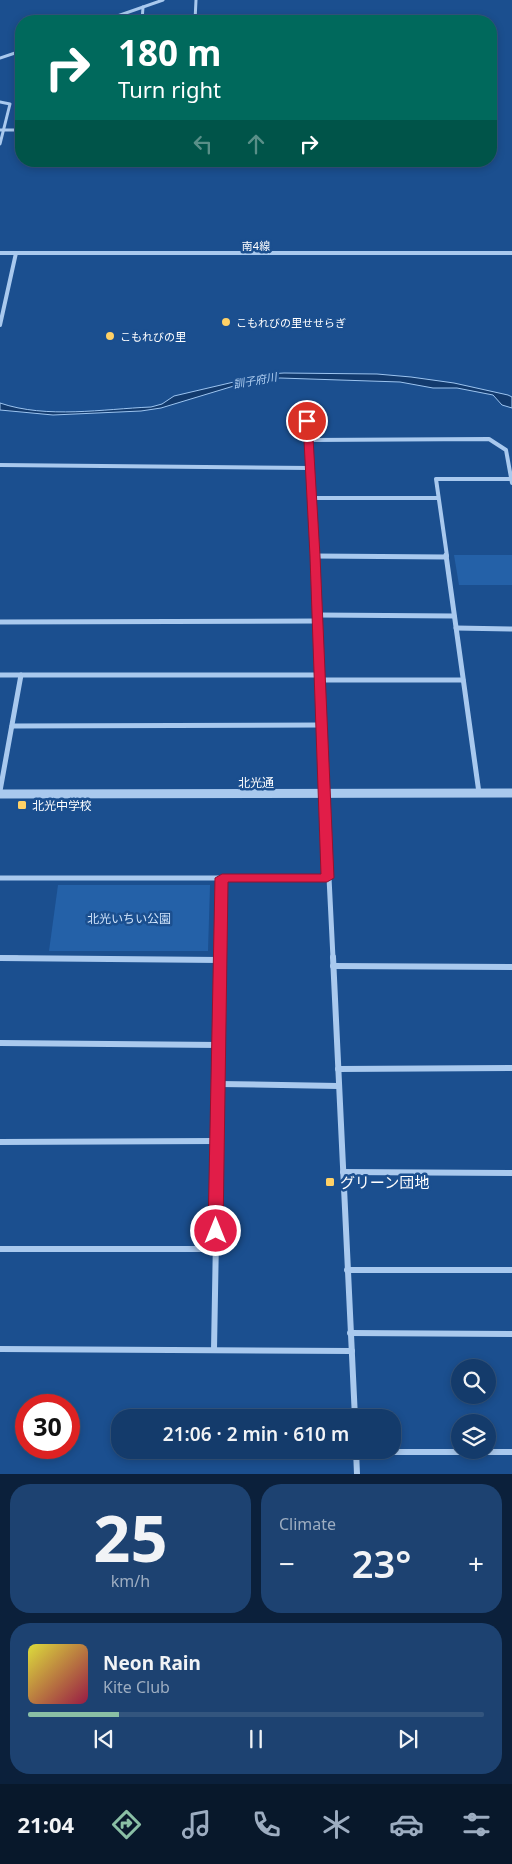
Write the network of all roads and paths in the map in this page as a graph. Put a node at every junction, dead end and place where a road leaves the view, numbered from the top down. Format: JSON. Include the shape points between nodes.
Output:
{"nodes":[{"id":1,"x":163,"y":0,"type":"edge"},
{"id":2,"x":196,"y":0,"type":"edge"},
{"id":3,"x":143,"y":7,"type":"junction"},
{"id":4,"x":121,"y":15,"type":"edge"},
{"id":5,"x":142,"y":15,"type":"edge"},
{"id":6,"x":195,"y":15,"type":"edge"},
{"id":7,"x":15,"y":53,"type":"edge"},
{"id":8,"x":0,"y":58,"type":"edge"},
{"id":9,"x":0,"y":102,"type":"edge"},
{"id":10,"x":2,"y":130,"type":"edge"},
{"id":11,"x":15,"y":130,"type":"edge"},
{"id":12,"x":0,"y":144,"type":"edge"},
{"id":13,"x":0,"y":253,"type":"edge"},
{"id":14,"x":512,"y":253,"type":"edge"},
{"id":15,"x":16,"y":254,"type":"junction"},
{"id":16,"x":0,"y":325,"type":"edge"},
{"id":17,"x":307,"y":421,"type":"dead end"},
{"id":18,"x":309,"y":440,"type":"junction"},
{"id":19,"x":0,"y":465,"type":"edge"},
{"id":20,"x":311,"y":468,"type":"junction"},
{"id":21,"x":512,"y":481,"type":"edge"},
{"id":22,"x":312,"y":498,"type":"junction"},
{"id":23,"x":438,"y":498,"type":"junction"},
{"id":24,"x":315,"y":556,"type":"junction"},
{"id":25,"x":446,"y":557,"type":"junction"},
{"id":26,"x":454,"y":616,"type":"junction"},
{"id":27,"x":318,"y":618,"type":"junction"},
{"id":28,"x":0,"y":622,"type":"edge"},
{"id":29,"x":456,"y":628,"type":"junction"},
{"id":30,"x":512,"y":628,"type":"edge"},
{"id":31,"x":0,"y":675,"type":"edge"},
{"id":32,"x":21,"y":675,"type":"junction"},
{"id":33,"x":320,"y":677,"type":"junction"},
{"id":34,"x":463,"y":680,"type":"junction"},
{"id":35,"x":322,"y":725,"type":"junction"},
{"id":36,"x":12,"y":726,"type":"junction"},
{"id":37,"x":0,"y":793,"type":"edge"},
{"id":38,"x":479,"y":793,"type":"junction"},
{"id":39,"x":512,"y":793,"type":"edge"},
{"id":40,"x":325,"y":794,"type":"junction"},
{"id":41,"x":0,"y":878,"type":"edge"},
{"id":42,"x":222,"y":878,"type":"junction"},
{"id":43,"x":327,"y":878,"type":"junction"},
{"id":44,"x":0,"y":958,"type":"edge"},
{"id":45,"x":220,"y":960,"type":"junction"},
{"id":46,"x":333,"y":966,"type":"junction"},
{"id":47,"x":512,"y":967,"type":"edge"},
{"id":48,"x":0,"y":1043,"type":"edge"},
{"id":49,"x":219,"y":1045,"type":"junction"},
{"id":50,"x":512,"y":1068,"type":"edge"},
{"id":51,"x":338,"y":1069,"type":"junction"},
{"id":52,"x":219,"y":1084,"type":"junction"},
{"id":53,"x":338,"y":1086,"type":"junction"},
{"id":54,"x":216,"y":1141,"type":"junction"},
{"id":55,"x":0,"y":1142,"type":"edge"},
{"id":56,"x":343,"y":1172,"type":"junction"},
{"id":57,"x":512,"y":1173,"type":"edge"},
{"id":58,"x":0,"y":1249,"type":"edge"},
{"id":59,"x":215,"y":1249,"type":"junction"},
{"id":60,"x":347,"y":1270,"type":"junction"},
{"id":61,"x":512,"y":1270,"type":"edge"},
{"id":62,"x":350,"y":1334,"type":"junction"},
{"id":63,"x":512,"y":1334,"type":"edge"},
{"id":64,"x":0,"y":1350,"type":"edge"},
{"id":65,"x":214,"y":1350,"type":"junction"},
{"id":66,"x":352,"y":1351,"type":"junction"},
{"id":67,"x":355,"y":1409,"type":"edge"},
{"id":68,"x":401,"y":1451,"type":"edge"},
{"id":69,"x":512,"y":1452,"type":"edge"},
{"id":70,"x":356,"y":1459,"type":"edge"},
{"id":71,"x":357,"y":1474,"type":"edge"}],
"edges":[{"from":1,"to":3,"type":"street"},
{"from":2,"to":6,"type":"street"},
{"from":3,"to":4,"type":"street"},
{"from":3,"to":5,"type":"street"},
{"from":7,"to":8,"type":"street"},
{"from":9,"to":10,"type":"street","via":[[10,104]]},
{"from":10,"to":11,"type":"street"},
{"from":10,"to":12,"type":"street"},
{"from":13,"to":15,"type":"street","name":"南4線"},
{"from":14,"to":15,"type":"street","name":"南4線"},
{"from":15,"to":16,"type":"street"},
{"from":17,"to":18,"type":"street"},
{"from":18,"to":20,"type":"street"},
{"from":18,"to":21,"type":"street","via":[[488,439],[506,450]]},
{"from":19,"to":20,"type":"street"},
{"from":20,"to":22,"type":"street"},
{"from":21,"to":23,"type":"street","via":[[436,479]]},
{"from":22,"to":23,"type":"street"},
{"from":22,"to":24,"type":"street"},
{"from":23,"to":25,"type":"street"},
{"from":24,"to":25,"type":"street"},
{"from":24,"to":27,"type":"street"},
{"from":25,"to":26,"type":"street"},
{"from":26,"to":27,"type":"street"},
{"from":26,"to":29,"type":"street"},
{"from":27,"to":28,"type":"street"},
{"from":27,"to":33,"type":"street"},
{"from":29,"to":30,"type":"street"},
{"from":29,"to":34,"type":"street"},
{"from":31,"to":32,"type":"street"},
{"from":32,"to":33,"type":"street"},
{"from":32,"to":36,"type":"street"},
{"from":33,"to":34,"type":"street"},
{"from":33,"to":35,"type":"street"},
{"from":34,"to":38,"type":"street"},
{"from":35,"to":36,"type":"street"},
{"from":35,"to":40,"type":"street"},
{"from":36,"to":37,"type":"street"},
{"from":37,"to":40,"type":"street","name":"北光通"},
{"from":38,"to":39,"type":"street","name":"北光通"},
{"from":38,"to":40,"type":"street","name":"北光通"},
{"from":40,"to":43,"type":"street"},
{"from":41,"to":42,"type":"street"},
{"from":42,"to":43,"type":"street"},
{"from":42,"to":45,"type":"street"},
{"from":43,"to":46,"type":"street"},
{"from":44,"to":45,"type":"street"},
{"from":45,"to":49,"type":"street"},
{"from":46,"to":47,"type":"street"},
{"from":46,"to":51,"type":"street"},
{"from":48,"to":49,"type":"street"},
{"from":49,"to":52,"type":"street"},
{"from":50,"to":51,"type":"street"},
{"from":51,"to":53,"type":"street"},
{"from":52,"to":53,"type":"street"},
{"from":52,"to":54,"type":"street"},
{"from":53,"to":56,"type":"street"},
{"from":54,"to":55,"type":"street"},
{"from":54,"to":59,"type":"street"},
{"from":56,"to":57,"type":"street"},
{"from":56,"to":60,"type":"street"},
{"from":58,"to":59,"type":"street"},
{"from":59,"to":65,"type":"street"},
{"from":60,"to":61,"type":"street"},
{"from":60,"to":62,"type":"street"},
{"from":62,"to":63,"type":"street"},
{"from":62,"to":66,"type":"street"},
{"from":64,"to":65,"type":"street"},
{"from":65,"to":66,"type":"street"},
{"from":66,"to":67,"type":"street"},
{"from":68,"to":69,"type":"street"},
{"from":70,"to":71,"type":"street"}]}
